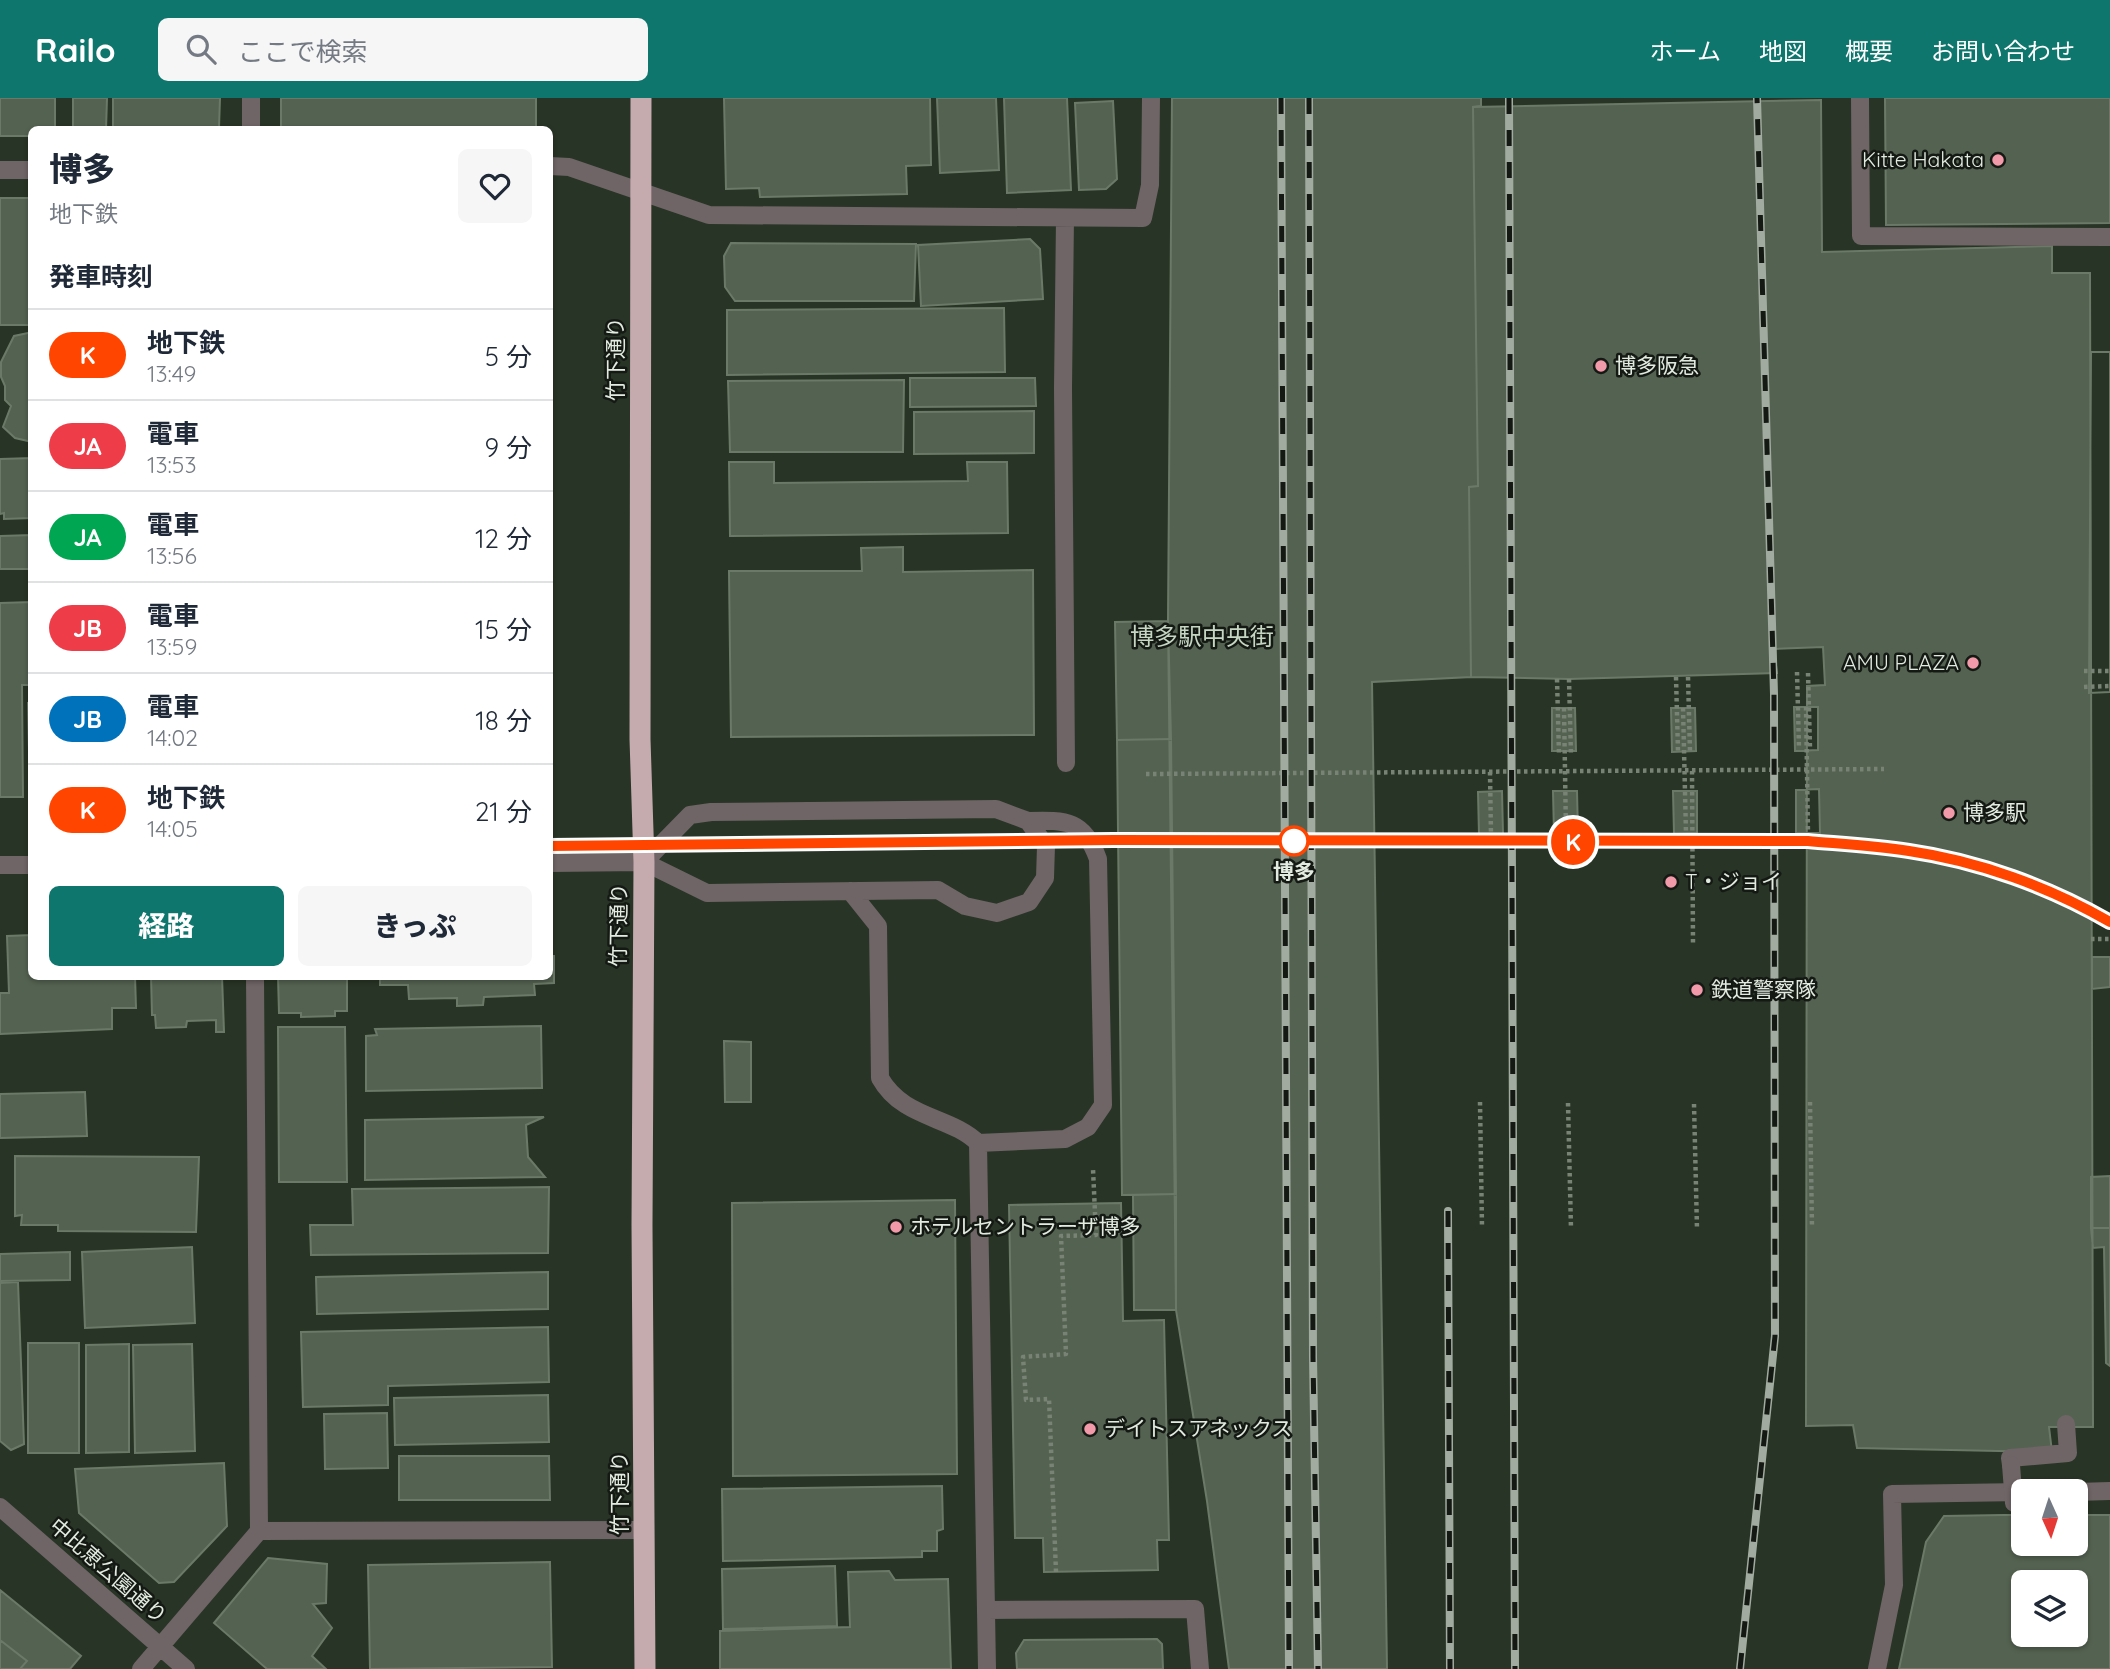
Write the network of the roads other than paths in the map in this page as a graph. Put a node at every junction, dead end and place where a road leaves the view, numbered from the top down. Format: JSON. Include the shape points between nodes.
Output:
{"nodes":[{"id":1,"x":251,"y":98,"type":"edge"},
{"id":2,"x":641,"y":98,"type":"edge"},
{"id":3,"x":1151,"y":98,"type":"edge"},
{"id":4,"x":1860,"y":98,"type":"edge"},
{"id":5,"x":251,"y":126,"type":"edge"},
{"id":6,"x":553,"y":166,"type":"edge"},
{"id":7,"x":0,"y":170,"type":"edge"},
{"id":8,"x":28,"y":170,"type":"edge"},
{"id":9,"x":640,"y":192,"type":"junction"},
{"id":10,"x":1065,"y":218,"type":"junction"},
{"id":11,"x":2110,"y":237,"type":"edge"},
{"id":12,"x":1066,"y":763,"type":"dead end"},
{"id":13,"x":1028,"y":821,"type":"junction"},
{"id":14,"x":644,"y":862,"type":"junction"},
{"id":15,"x":553,"y":863,"type":"edge"},
{"id":16,"x":0,"y":865,"type":"edge"},
{"id":17,"x":28,"y":865,"type":"edge"},
{"id":18,"x":850,"y":891,"type":"junction"},
{"id":19,"x":255,"y":980,"type":"edge"},
{"id":20,"x":978,"y":1143,"type":"junction"},
{"id":21,"x":2066,"y":1424,"type":"dead end"},
{"id":22,"x":2012,"y":1479,"type":"edge"},
{"id":23,"x":2110,"y":1491,"type":"edge"},
{"id":24,"x":2011,"y":1492,"type":"edge"},
{"id":25,"x":2088,"y":1492,"type":"edge"},
{"id":26,"x":2088,"y":1502,"type":"edge"},
{"id":27,"x":2110,"y":1502,"type":"edge"},
{"id":28,"x":0,"y":1507,"type":"edge"},
{"id":29,"x":645,"y":1530,"type":"junction"},
{"id":30,"x":259,"y":1531,"type":"junction"},
{"id":31,"x":987,"y":1610,"type":"junction"},
{"id":32,"x":160,"y":1646,"type":"junction"},
{"id":33,"x":141,"y":1669,"type":"edge"},
{"id":34,"x":186,"y":1669,"type":"edge"},
{"id":35,"x":645,"y":1669,"type":"edge"},
{"id":36,"x":987,"y":1669,"type":"edge"},
{"id":37,"x":1200,"y":1669,"type":"edge"},
{"id":38,"x":1877,"y":1669,"type":"edge"}],
"edges":[{"from":1,"to":5,"type":"street"},
{"from":2,"to":9,"type":"highway","name":"竹下通り"},
{"from":3,"to":10,"type":"street","via":[[1150,185],[1143,218]]},
{"from":4,"to":11,"type":"street","via":[[1861,236]]},
{"from":6,"to":9,"type":"street","via":[[569,167]]},
{"from":7,"to":8,"type":"street"},
{"from":9,"to":10,"type":"street","via":[[709,215]]},
{"from":9,"to":14,"type":"highway","name":"竹下通り"},
{"from":10,"to":12,"type":"street"},
{"from":13,"to":14,"type":"street","via":[[996,808],[711,812],[690,815]]},
{"from":13,"to":18,"type":"street","via":[[1046,846],[1045,878],[1029,902],[996,913],[965,906],[939,890]]},
{"from":13,"to":20,"type":"street","via":[[1064,820],[1089,835],[1098,859],[1103,1105],[1088,1126],[1065,1139]]},
{"from":14,"to":15,"type":"street"},
{"from":14,"to":18,"type":"street","via":[[706,893]]},
{"from":14,"to":29,"type":"highway","name":"竹下通り"},
{"from":16,"to":17,"type":"street"},
{"from":18,"to":20,"type":"street","via":[[878,926],[880,1078],[918,1114]]},
{"from":19,"to":30,"type":"street"},
{"from":20,"to":31,"type":"street"},
{"from":21,"to":22,"type":"street","bridge":true,"via":[[2068,1453],[2010,1458]]},
{"from":23,"to":25,"type":"street"},
{"from":24,"to":38,"type":"street","via":[[1892,1494],[1894,1585]]},
{"from":26,"to":27,"type":"street"},
{"from":28,"to":32,"type":"street","name":"中比恵公園通り"},
{"from":29,"to":30,"type":"street"},
{"from":29,"to":35,"type":"highway","name":"竹下通り"},
{"from":30,"to":32,"type":"street"},
{"from":31,"to":36,"type":"street"},
{"from":31,"to":37,"type":"street","via":[[1195,1609]]},
{"from":32,"to":33,"type":"street"},
{"from":32,"to":34,"type":"street","name":"中比恵公園通り"}]}
